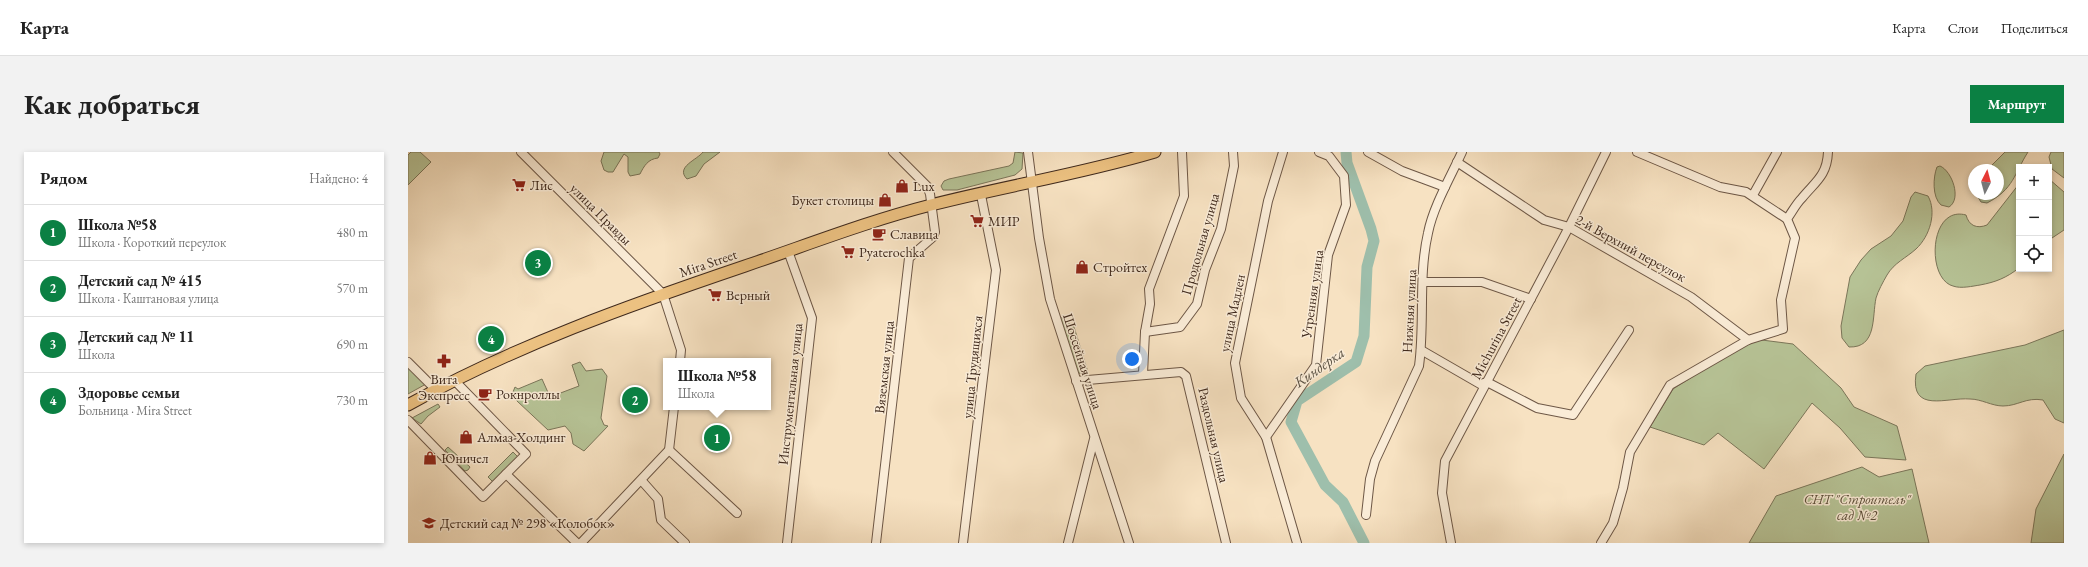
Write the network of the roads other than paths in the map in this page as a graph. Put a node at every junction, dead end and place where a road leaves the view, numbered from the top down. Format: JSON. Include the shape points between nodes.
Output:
{"nodes":[{"id":1,"x":521,"y":152,"type":"edge"},
{"id":2,"x":893,"y":152,"type":"edge"},
{"id":3,"x":1028,"y":152,"type":"edge"},
{"id":4,"x":1155,"y":152,"type":"edge"},
{"id":5,"x":1182,"y":152,"type":"edge"},
{"id":6,"x":1233,"y":152,"type":"edge"},
{"id":7,"x":1283,"y":152,"type":"edge"},
{"id":8,"x":1320,"y":152,"type":"edge"},
{"id":9,"x":1368,"y":152,"type":"edge"},
{"id":10,"x":1462,"y":152,"type":"edge"},
{"id":11,"x":1606,"y":152,"type":"edge"},
{"id":12,"x":1637,"y":152,"type":"edge"},
{"id":13,"x":1777,"y":152,"type":"edge"},
{"id":14,"x":1828,"y":152,"type":"edge"},
{"id":15,"x":1457,"y":162,"type":"junction"},
{"id":16,"x":1031,"y":184,"type":"junction"},
{"id":17,"x":1445,"y":187,"type":"junction"},
{"id":18,"x":981,"y":195,"type":"junction"},
{"id":19,"x":1753,"y":195,"type":"junction"},
{"id":20,"x":930,"y":205,"type":"junction"},
{"id":21,"x":1788,"y":219,"type":"junction"},
{"id":22,"x":1569,"y":228,"type":"junction"},
{"id":23,"x":788,"y":251,"type":"junction"},
{"id":24,"x":1422,"y":282,"type":"junction"},
{"id":25,"x":663,"y":294,"type":"junction"},
{"id":26,"x":1531,"y":299,"type":"junction"},
{"id":27,"x":1629,"y":330,"type":"dead end"},
{"id":28,"x":1145,"y":332,"type":"junction"},
{"id":29,"x":1748,"y":340,"type":"junction"},
{"id":30,"x":1421,"y":350,"type":"junction"},
{"id":31,"x":680,"y":358,"type":"edge"},
{"id":32,"x":408,"y":362,"type":"edge"},
{"id":33,"x":1143,"y":374,"type":"junction"},
{"id":34,"x":454,"y":380,"type":"junction"},
{"id":35,"x":1076,"y":380,"type":"junction"},
{"id":36,"x":1487,"y":382,"type":"junction"},
{"id":37,"x":436,"y":390,"type":"junction"},
{"id":38,"x":408,"y":406,"type":"edge"},
{"id":39,"x":674,"y":410,"type":"edge"},
{"id":40,"x":408,"y":420,"type":"edge"},
{"id":41,"x":1266,"y":437,"type":"junction"},
{"id":42,"x":1095,"y":439,"type":"junction"},
{"id":43,"x":669,"y":450,"type":"junction"},
{"id":44,"x":506,"y":474,"type":"junction"},
{"id":45,"x":642,"y":481,"type":"junction"},
{"id":46,"x":737,"y":513,"type":"dead end"},
{"id":47,"x":1366,"y":515,"type":"dead end"},
{"id":48,"x":577,"y":543,"type":"edge"},
{"id":49,"x":581,"y":543,"type":"edge"},
{"id":50,"x":685,"y":543,"type":"edge"},
{"id":51,"x":786,"y":543,"type":"edge"},
{"id":52,"x":876,"y":543,"type":"edge"},
{"id":53,"x":963,"y":543,"type":"edge"},
{"id":54,"x":1068,"y":543,"type":"edge"},
{"id":55,"x":1129,"y":543,"type":"edge"},
{"id":56,"x":1226,"y":543,"type":"edge"},
{"id":57,"x":1297,"y":543,"type":"edge"},
{"id":58,"x":1451,"y":543,"type":"edge"},
{"id":59,"x":1601,"y":543,"type":"edge"}],
"edges":[{"from":1,"to":25,"type":"street","name":"улица Правды"},
{"from":2,"to":20,"type":"street","via":[[927,186]]},
{"from":3,"to":16,"type":"street","name":"Шоссейная улица"},
{"from":4,"to":16,"type":"main road","name":"Mira Street"},
{"from":5,"to":28,"type":"street","via":[[1184,196],[1149,288],[1150,304]]},
{"from":6,"to":28,"type":"street","name":"Продольная улица","via":[[1234,166],[1221,229],[1205,270],[1197,304],[1180,327]]},
{"from":7,"to":41,"type":"street","name":"улица Мадлен","via":[[1268,201],[1235,363],[1241,398]]},
{"from":8,"to":41,"type":"street","name":"Утренняя улица","via":[[1329,156],[1344,176],[1346,205],[1328,255],[1316,365]]},
{"from":9,"to":17,"type":"street","via":[[1402,171]]},
{"from":10,"to":15,"type":"street","name":"Нижняя улица"},
{"from":11,"to":22,"type":"street","name":"Michurina Street"},
{"from":12,"to":19,"type":"street","via":[[1720,187]]},
{"from":13,"to":19,"type":"street"},
{"from":14,"to":21,"type":"street","via":[[1825,169],[1815,186],[1802,197]]},
{"from":15,"to":17,"type":"street","name":"Нижняя улица"},
{"from":15,"to":22,"type":"street","name":"2-й Верхний переулок","via":[[1544,220]]},
{"from":16,"to":18,"type":"main road","name":"Mira Street"},
{"from":16,"to":35,"type":"street","name":"Шоссейная улица","via":[[1050,299]]},
{"from":17,"to":24,"type":"street","name":"Нижняя улица","via":[[1428,231]]},
{"from":18,"to":20,"type":"main road","name":"Mira Street"},
{"from":18,"to":53,"type":"street","name":"улица Трудящихся","via":[[996,270]]},
{"from":19,"to":21,"type":"street"},
{"from":20,"to":23,"type":"main road","name":"Mira Street"},
{"from":20,"to":52,"type":"street","name":"Вяземская улица","via":[[933,237],[909,258]]},
{"from":21,"to":29,"type":"street","via":[[1795,238],[1781,300],[1783,329]]},
{"from":22,"to":26,"type":"street","name":"Michurina Street"},
{"from":22,"to":29,"type":"street","name":"2-й Верхний переулок","via":[[1691,297]]},
{"from":23,"to":25,"type":"main road","name":"Mira Street"},
{"from":23,"to":51,"type":"street","name":"Инструментальная улица","via":[[812,318]]},
{"from":24,"to":26,"type":"street","via":[[1482,282]]},
{"from":24,"to":30,"type":"street","name":"Нижняя улица"},
{"from":25,"to":31,"type":"street","via":[[681,350]]},
{"from":25,"to":34,"type":"main road","name":"Mira Street","via":[[537,343]]},
{"from":26,"to":36,"type":"street","name":"Michurina Street"},
{"from":27,"to":36,"type":"street","via":[[1573,415],[1537,408]]},
{"from":28,"to":33,"type":"street"},
{"from":29,"to":59,"type":"street","via":[[1670,385],[1630,452],[1613,523]]},
{"from":30,"to":36,"type":"street","via":[[1480,384]]},
{"from":30,"to":47,"type":"street","name":"Нижняя улица","via":[[1418,366],[1375,461]]},
{"from":32,"to":37,"type":"street"},
{"from":33,"to":35,"type":"street","name":"Раздольная улица"},
{"from":33,"to":56,"type":"street","name":"Раздольная улица","via":[[1181,372],[1186,376]]},
{"from":34,"to":37,"type":"main road","name":"Mira Street"},
{"from":34,"to":44,"type":"street","via":[[526,454]]},
{"from":35,"to":42,"type":"street","name":"Шоссейная улица"},
{"from":36,"to":58,"type":"street","name":"Michurina Street","via":[[1445,461],[1442,493]]},
{"from":37,"to":38,"type":"main road","name":"Mira Street"},
{"from":39,"to":43,"type":"street"},
{"from":40,"to":44,"type":"street","via":[[483,497]]},
{"from":41,"to":57,"type":"street","name":"улица Мадлен"},
{"from":42,"to":54,"type":"street"},
{"from":42,"to":55,"type":"street","name":"Шоссейная улица"},
{"from":43,"to":45,"type":"street"},
{"from":43,"to":46,"type":"street"},
{"from":44,"to":48,"type":"street"},
{"from":45,"to":49,"type":"street"},
{"from":45,"to":50,"type":"street","via":[[658,498],[661,520]]}]}
